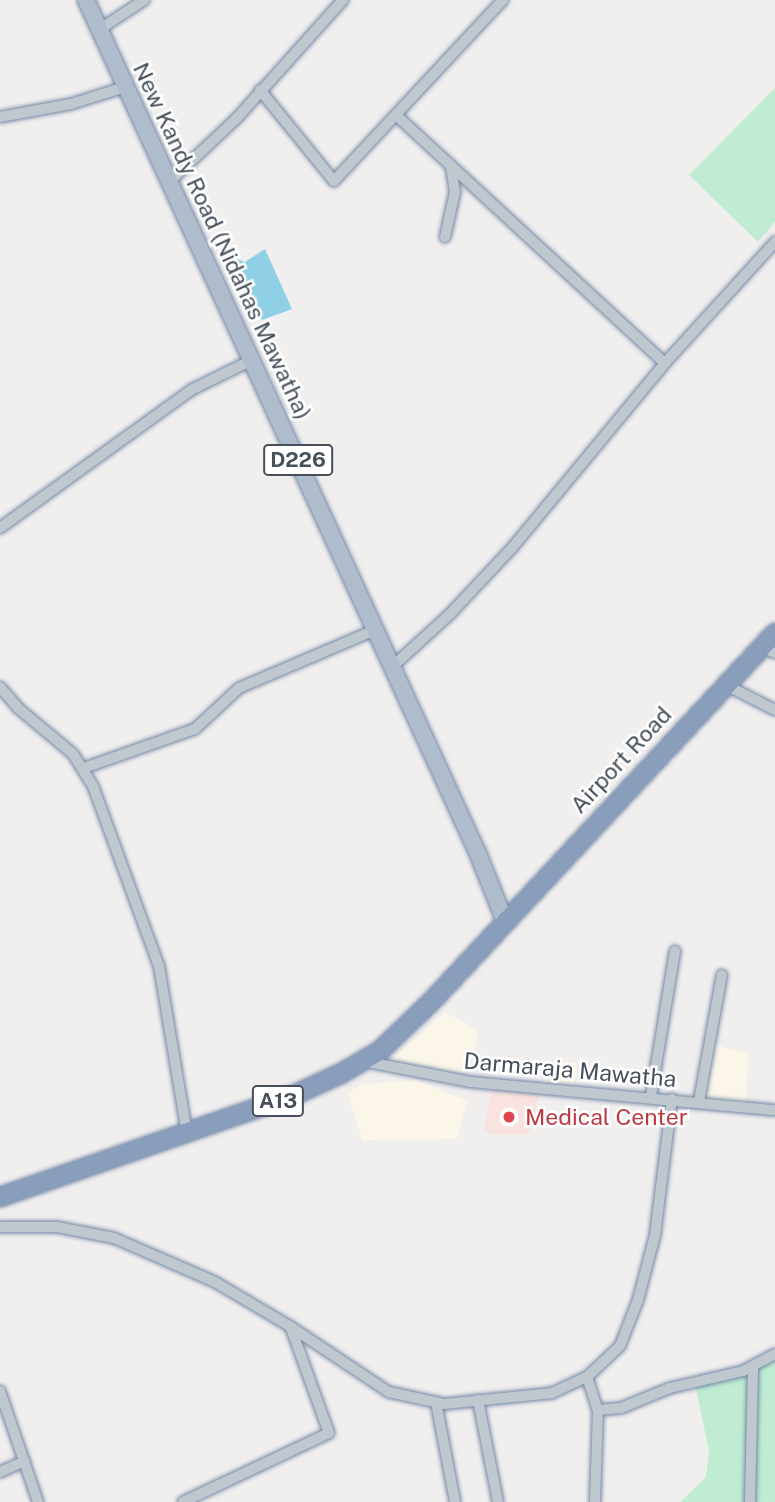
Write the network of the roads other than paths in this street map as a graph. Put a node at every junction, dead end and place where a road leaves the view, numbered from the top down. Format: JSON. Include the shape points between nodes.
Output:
{"nodes":[{"id":1,"x":86,"y":0,"type":"edge"},
{"id":2,"x":144,"y":0,"type":"edge"},
{"id":3,"x":343,"y":0,"type":"edge"},
{"id":4,"x":503,"y":0,"type":"edge"},
{"id":5,"x":100,"y":29,"type":"junction"},
{"id":6,"x":125,"y":87,"type":"junction"},
{"id":7,"x":260,"y":90,"type":"junction"},
{"id":8,"x":396,"y":115,"type":"junction"},
{"id":9,"x":0,"y":117,"type":"edge"},
{"id":10,"x":451,"y":165,"type":"junction"},
{"id":11,"x":169,"y":182,"type":"junction"},
{"id":12,"x":445,"y":237,"type":"dead end"},
{"id":13,"x":775,"y":242,"type":"edge"},
{"id":14,"x":252,"y":360,"type":"junction"},
{"id":15,"x":665,"y":363,"type":"junction"},
{"id":16,"x":0,"y":528,"type":"edge"},
{"id":17,"x":375,"y":630,"type":"junction"},
{"id":18,"x":775,"y":633,"type":"edge"},
{"id":19,"x":769,"y":650,"type":"edge"},
{"id":20,"x":393,"y":667,"type":"junction"},
{"id":21,"x":726,"y":685,"type":"junction"},
{"id":22,"x":0,"y":687,"type":"edge"},
{"id":23,"x":775,"y":710,"type":"edge"},
{"id":24,"x":84,"y":768,"type":"junction"},
{"id":25,"x":505,"y":922,"type":"junction"},
{"id":26,"x":675,"y":951,"type":"dead end"},
{"id":27,"x":722,"y":975,"type":"dead end"},
{"id":28,"x":362,"y":1061,"type":"junction"},
{"id":29,"x":651,"y":1096,"type":"junction"},
{"id":30,"x":672,"y":1098,"type":"junction"},
{"id":31,"x":699,"y":1101,"type":"junction"},
{"id":32,"x":775,"y":1110,"type":"edge"},
{"id":33,"x":187,"y":1134,"type":"junction"},
{"id":34,"x":0,"y":1197,"type":"edge"},
{"id":35,"x":0,"y":1227,"type":"edge"},
{"id":36,"x":291,"y":1327,"type":"junction"},
{"id":37,"x":775,"y":1354,"type":"edge"},
{"id":38,"x":753,"y":1368,"type":"junction"},
{"id":39,"x":587,"y":1377,"type":"junction"},
{"id":40,"x":0,"y":1391,"type":"edge"},
{"id":41,"x":478,"y":1400,"type":"junction"},
{"id":42,"x":436,"y":1402,"type":"junction"},
{"id":43,"x":598,"y":1410,"type":"junction"},
{"id":44,"x":24,"y":1461,"type":"junction"},
{"id":45,"x":0,"y":1472,"type":"edge"},
{"id":46,"x":38,"y":1502,"type":"edge"},
{"id":47,"x":183,"y":1502,"type":"edge"},
{"id":48,"x":454,"y":1502,"type":"edge"},
{"id":49,"x":498,"y":1502,"type":"edge"},
{"id":50,"x":595,"y":1502,"type":"edge"},
{"id":51,"x":750,"y":1502,"type":"edge"}],
"edges":[{"from":1,"to":5,"type":"main road","name":"New Kandy Road (Nidahas Mawatha)","number":"D226"},
{"from":2,"to":5,"type":"street"},
{"from":3,"to":7,"type":"street"},
{"from":4,"to":8,"type":"street"},
{"from":5,"to":6,"type":"main road","name":"New Kandy Road (Nidahas Mawatha)","number":"D226"},
{"from":6,"to":9,"type":"street","via":[[71,104]]},
{"from":6,"to":11,"type":"main road","name":"New Kandy Road (Nidahas Mawatha)","number":"D226"},
{"from":7,"to":8,"type":"street","via":[[334,181]]},
{"from":7,"to":11,"type":"street"},
{"from":8,"to":10,"type":"street"},
{"from":10,"to":12,"type":"street","via":[[455,192]]},
{"from":10,"to":15,"type":"street"},
{"from":11,"to":14,"type":"main road","name":"New Kandy Road (Nidahas Mawatha)","number":"D226"},
{"from":13,"to":15,"type":"street"},
{"from":14,"to":16,"type":"street","via":[[191,390]]},
{"from":14,"to":17,"type":"main road","name":"New Kandy Road (Nidahas Mawatha)","number":"D226"},
{"from":15,"to":20,"type":"street","via":[[512,548]]},
{"from":17,"to":20,"type":"main road","name":"New Kandy Road (Nidahas Mawatha)","number":"D226"},
{"from":17,"to":24,"type":"street","via":[[239,688],[195,729]]},
{"from":18,"to":19,"type":"highway","name":"Airport Road","number":"A13"},
{"from":19,"to":21,"type":"highway","name":"Airport Road","number":"A13"},
{"from":20,"to":25,"type":"main road","name":"New Kandy Road (Nidahas Mawatha)","number":"D226"},
{"from":21,"to":23,"type":"street"},
{"from":21,"to":25,"type":"highway","name":"Airport Road","number":"A13"},
{"from":22,"to":24,"type":"street"},
{"from":24,"to":33,"type":"street","via":[[159,966]]},
{"from":25,"to":28,"type":"highway","number":"A13","via":[[415,1018]]},
{"from":26,"to":29,"type":"street"},
{"from":27,"to":31,"type":"street"},
{"from":28,"to":29,"type":"street","name":"Darmaraja Mawatha","via":[[471,1083]]},
{"from":28,"to":33,"type":"highway","number":"A13","via":[[321,1084]]},
{"from":29,"to":30,"type":"street","name":"Darmaraja Mawatha"},
{"from":30,"to":31,"type":"street","name":"Darmaraja Mawatha"},
{"from":30,"to":39,"type":"street","via":[[655,1235],[638,1300],[620,1346]]},
{"from":31,"to":32,"type":"street","name":"Darmaraja Mawatha"},
{"from":33,"to":34,"type":"highway","number":"A13"},
{"from":35,"to":36,"type":"street","via":[[57,1227],[114,1238],[215,1282]]},
{"from":36,"to":42,"type":"street","via":[[388,1392]]},
{"from":36,"to":47,"type":"street","via":[[329,1433]]},
{"from":37,"to":38,"type":"street"},
{"from":38,"to":43,"type":"street","via":[[670,1388],[621,1408]]},
{"from":38,"to":51,"type":"street"},
{"from":39,"to":41,"type":"street","via":[[552,1393]]},
{"from":39,"to":43,"type":"street"},
{"from":40,"to":44,"type":"street"},
{"from":41,"to":42,"type":"street"},
{"from":41,"to":49,"type":"street"},
{"from":42,"to":48,"type":"street"},
{"from":43,"to":50,"type":"street"},
{"from":44,"to":45,"type":"street"},
{"from":44,"to":46,"type":"street"}]}
